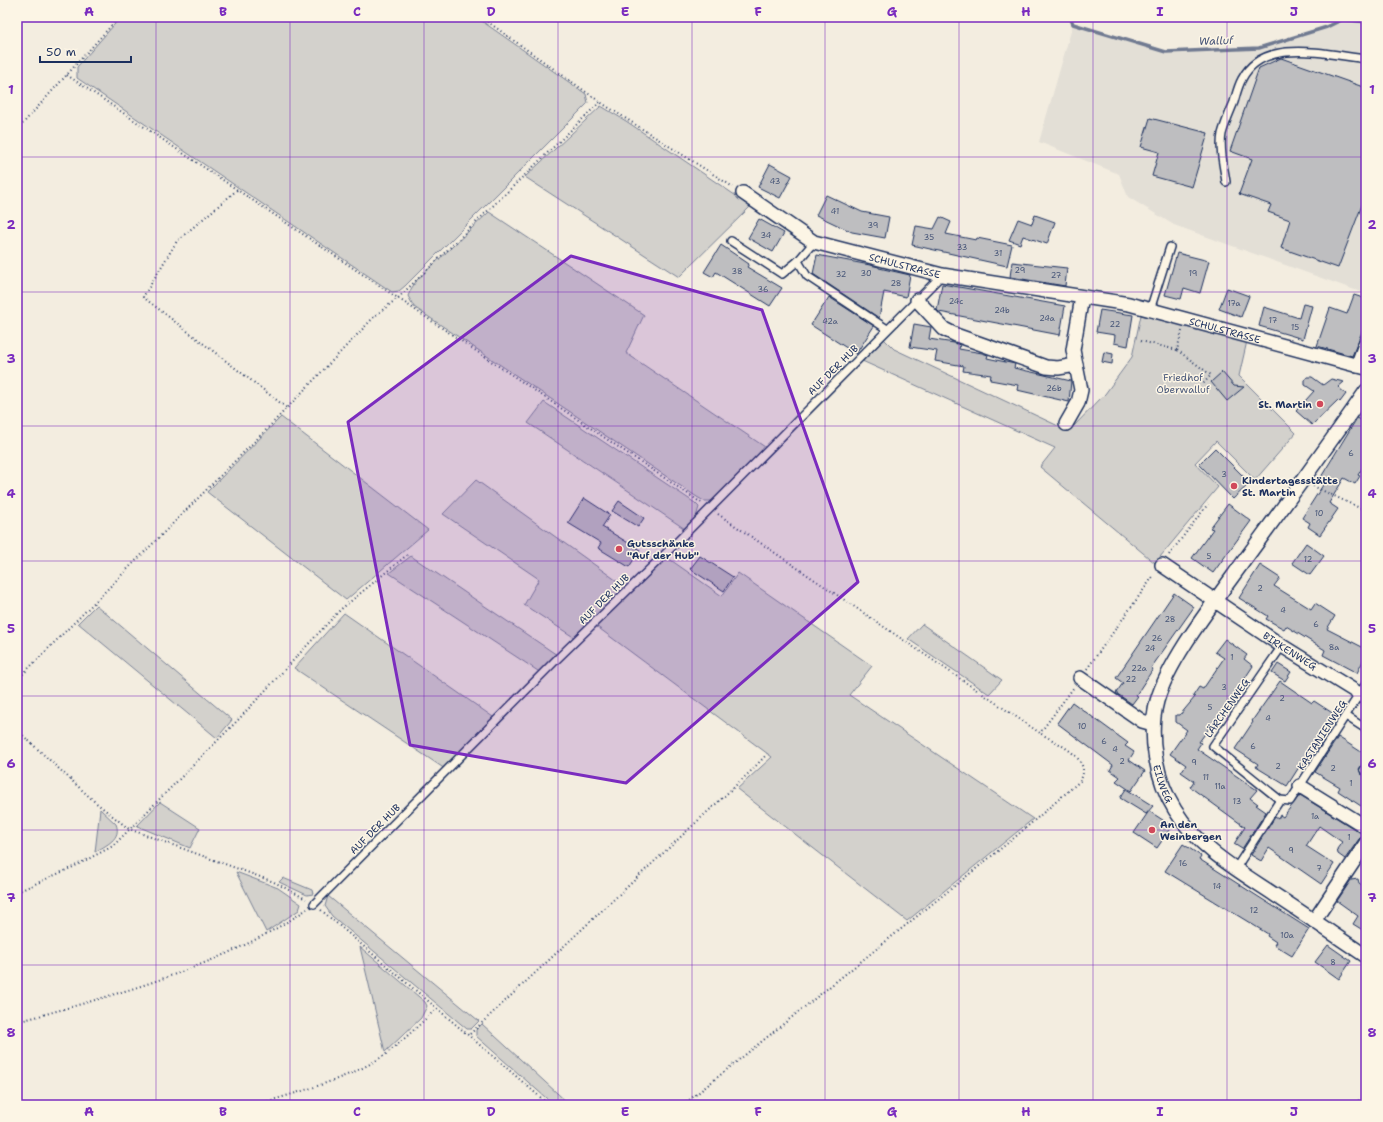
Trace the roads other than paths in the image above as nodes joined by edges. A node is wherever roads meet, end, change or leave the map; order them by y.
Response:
1 (1366, 59) edge
2 (1226, 182) dead end
3 (743, 193) road end
4 (731, 241) dead end
5 (814, 242) junction
6 (1170, 247) dead end
7 (798, 261) junction
8 (942, 275) junction
9 (1082, 297) junction
10 (917, 300) junction
11 (1150, 310) junction
12 (887, 329) junction
13 (1366, 342) edge
14 (1076, 365) junction
15 (1362, 367) edge
16 (1366, 391) edge
17 (1066, 424) dead end
18 (1162, 565) road end
19 (1214, 602) junction
20 (1282, 646) junction
21 (1080, 678) road end
22 (1364, 692) edge
23 (1346, 716) junction
24 (1153, 724) junction
25 (1366, 729) edge
26 (1300, 786) junction
27 (1280, 800) junction
28 (1366, 827) edge
29 (1366, 843) edge
30 (1236, 868) junction
31 (314, 904) road end
32 (1314, 921) junction
33 (1366, 956) edge

1 - 2 lane
3 - 5 street, SCHULSTRASSE
4 - 7 lane
5 - 7 lane
5 - 8 street, SCHULSTRASSE
6 - 11 lane
7 - 12 lane
8 - 9 street, SCHULSTRASSE
8 - 10 lane, AUF DER HUB
9 - 11 street, SCHULSTRASSE
9 - 14 street
10 - 12 lane, AUF DER HUB
10 - 14 street
11 - 15 street, SCHULSTRASSE
12 - 31 lane, AUF DER HUB
13 - 15 street
14 - 17 street
16 - 19 street, EILWEG
18 - 19 street, BIRKENWEG
19 - 20 street, BIRKENWEG
19 - 24 street, EILWEG
20 - 22 street, BIRKENWEG
20 - 27 lane, LÄRCHENWEG
21 - 24 street
22 - 23 lane, KASTANIENWEG
23 - 25 lane
23 - 26 lane, KASTANIENWEG
24 - 30 street, EILWEG
26 - 27 lane
26 - 28 street
27 - 30 lane
29 - 32 street
30 - 32 street, EILWEG
32 - 33 street, EILWEG

